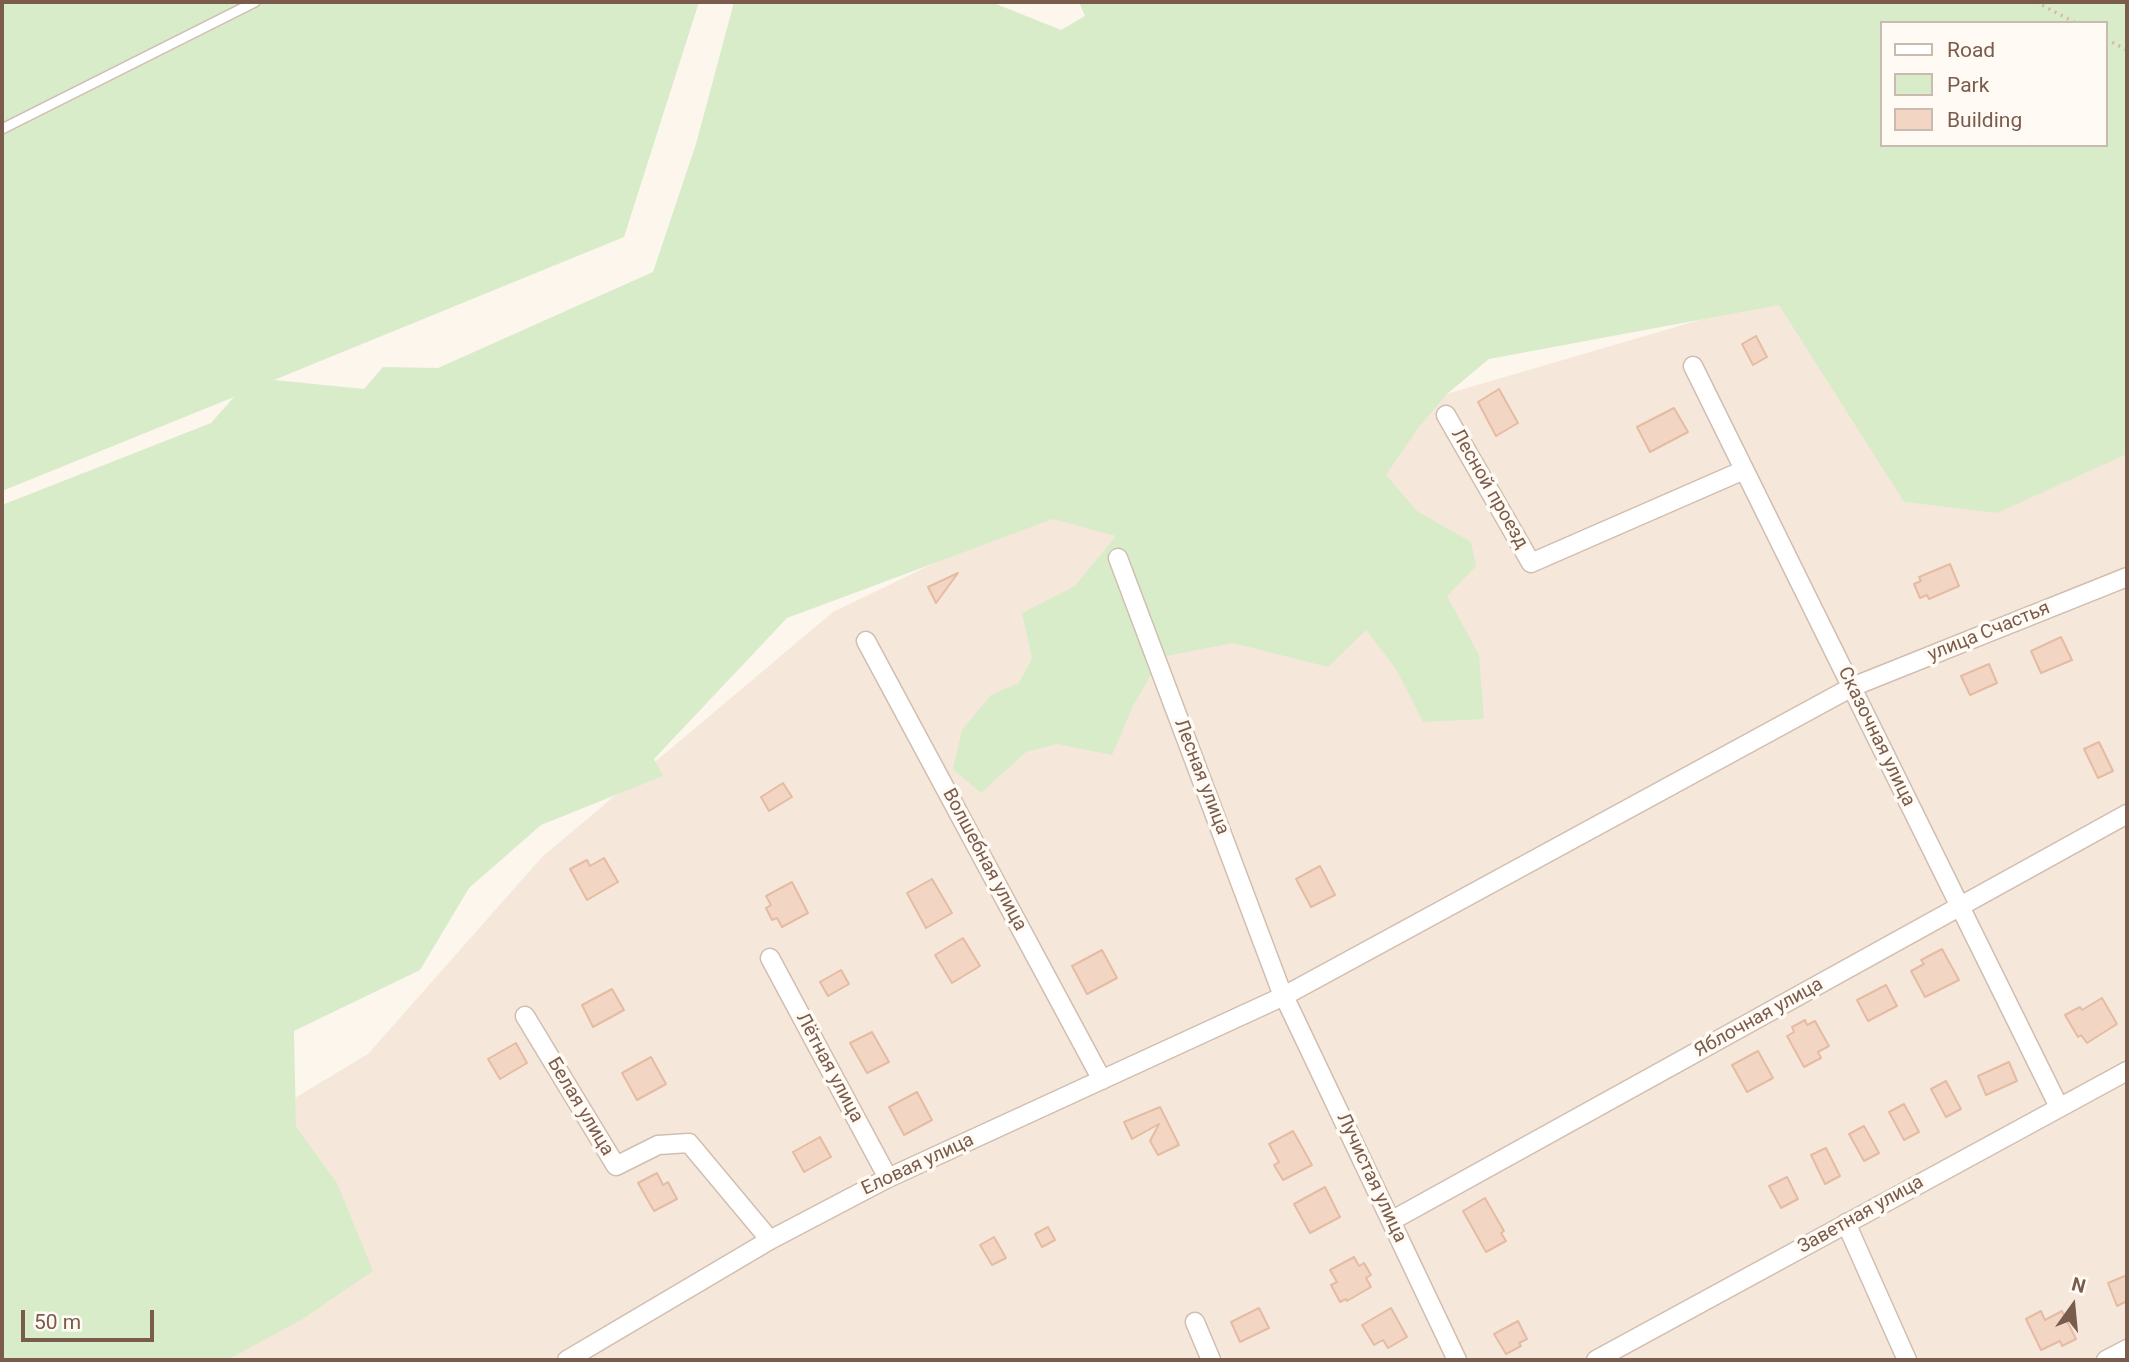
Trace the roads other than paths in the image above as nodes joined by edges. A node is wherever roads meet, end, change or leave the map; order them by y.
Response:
1 (255, 2) edge
2 (2, 130) edge
3 (1693, 366) dead end
4 (1446, 415) dead end
5 (1744, 470) junction
6 (1118, 558) dead end
7 (2127, 577) edge
8 (866, 641) dead end
9 (1852, 687) junction
10 (2127, 814) edge
11 (1960, 907) junction
12 (770, 958) dead end
13 (1283, 996) junction
14 (525, 1016) dead end
15 (2127, 1071) edge
16 (1102, 1080) junction
17 (2059, 1107) junction
18 (888, 1178) junction
19 (1391, 1221) junction
20 (1846, 1223) junction
21 (770, 1240) junction
22 (1195, 1322) dead end
23 (2127, 1349) edge
24 (567, 1360) edge
25 (1210, 1360) edge
26 (1457, 1360) edge
27 (1596, 1360) edge
28 (1907, 1360) edge
29 (2106, 1360) edge

1 - 2 lane
3 - 5 street, Сказочная улица
4 - 5 street, Лесной проезд
5 - 9 street, Сказочная улица
6 - 13 street, Лесная улица
7 - 9 street, улица Счастья
8 - 16 street, Волшебная улица
9 - 11 street, Сказочная улица
9 - 13 street, улица Счастья
10 - 11 street, Яблочная улица
11 - 17 street, Сказочная улица
11 - 19 street, Яблочная улица
12 - 18 street, Лётная улица
13 - 16 street, Еловая улица
13 - 19 street, Лучистая улица
14 - 21 street, Белая улица
15 - 17 street, Заветная улица
16 - 18 street, Еловая улица
17 - 20 street, Заветная улица
18 - 21 street, Еловая улица
19 - 26 street, Лучистая улица
20 - 27 street, Заветная улица
20 - 28 street
21 - 24 street, Еловая улица
22 - 25 street
23 - 29 street

